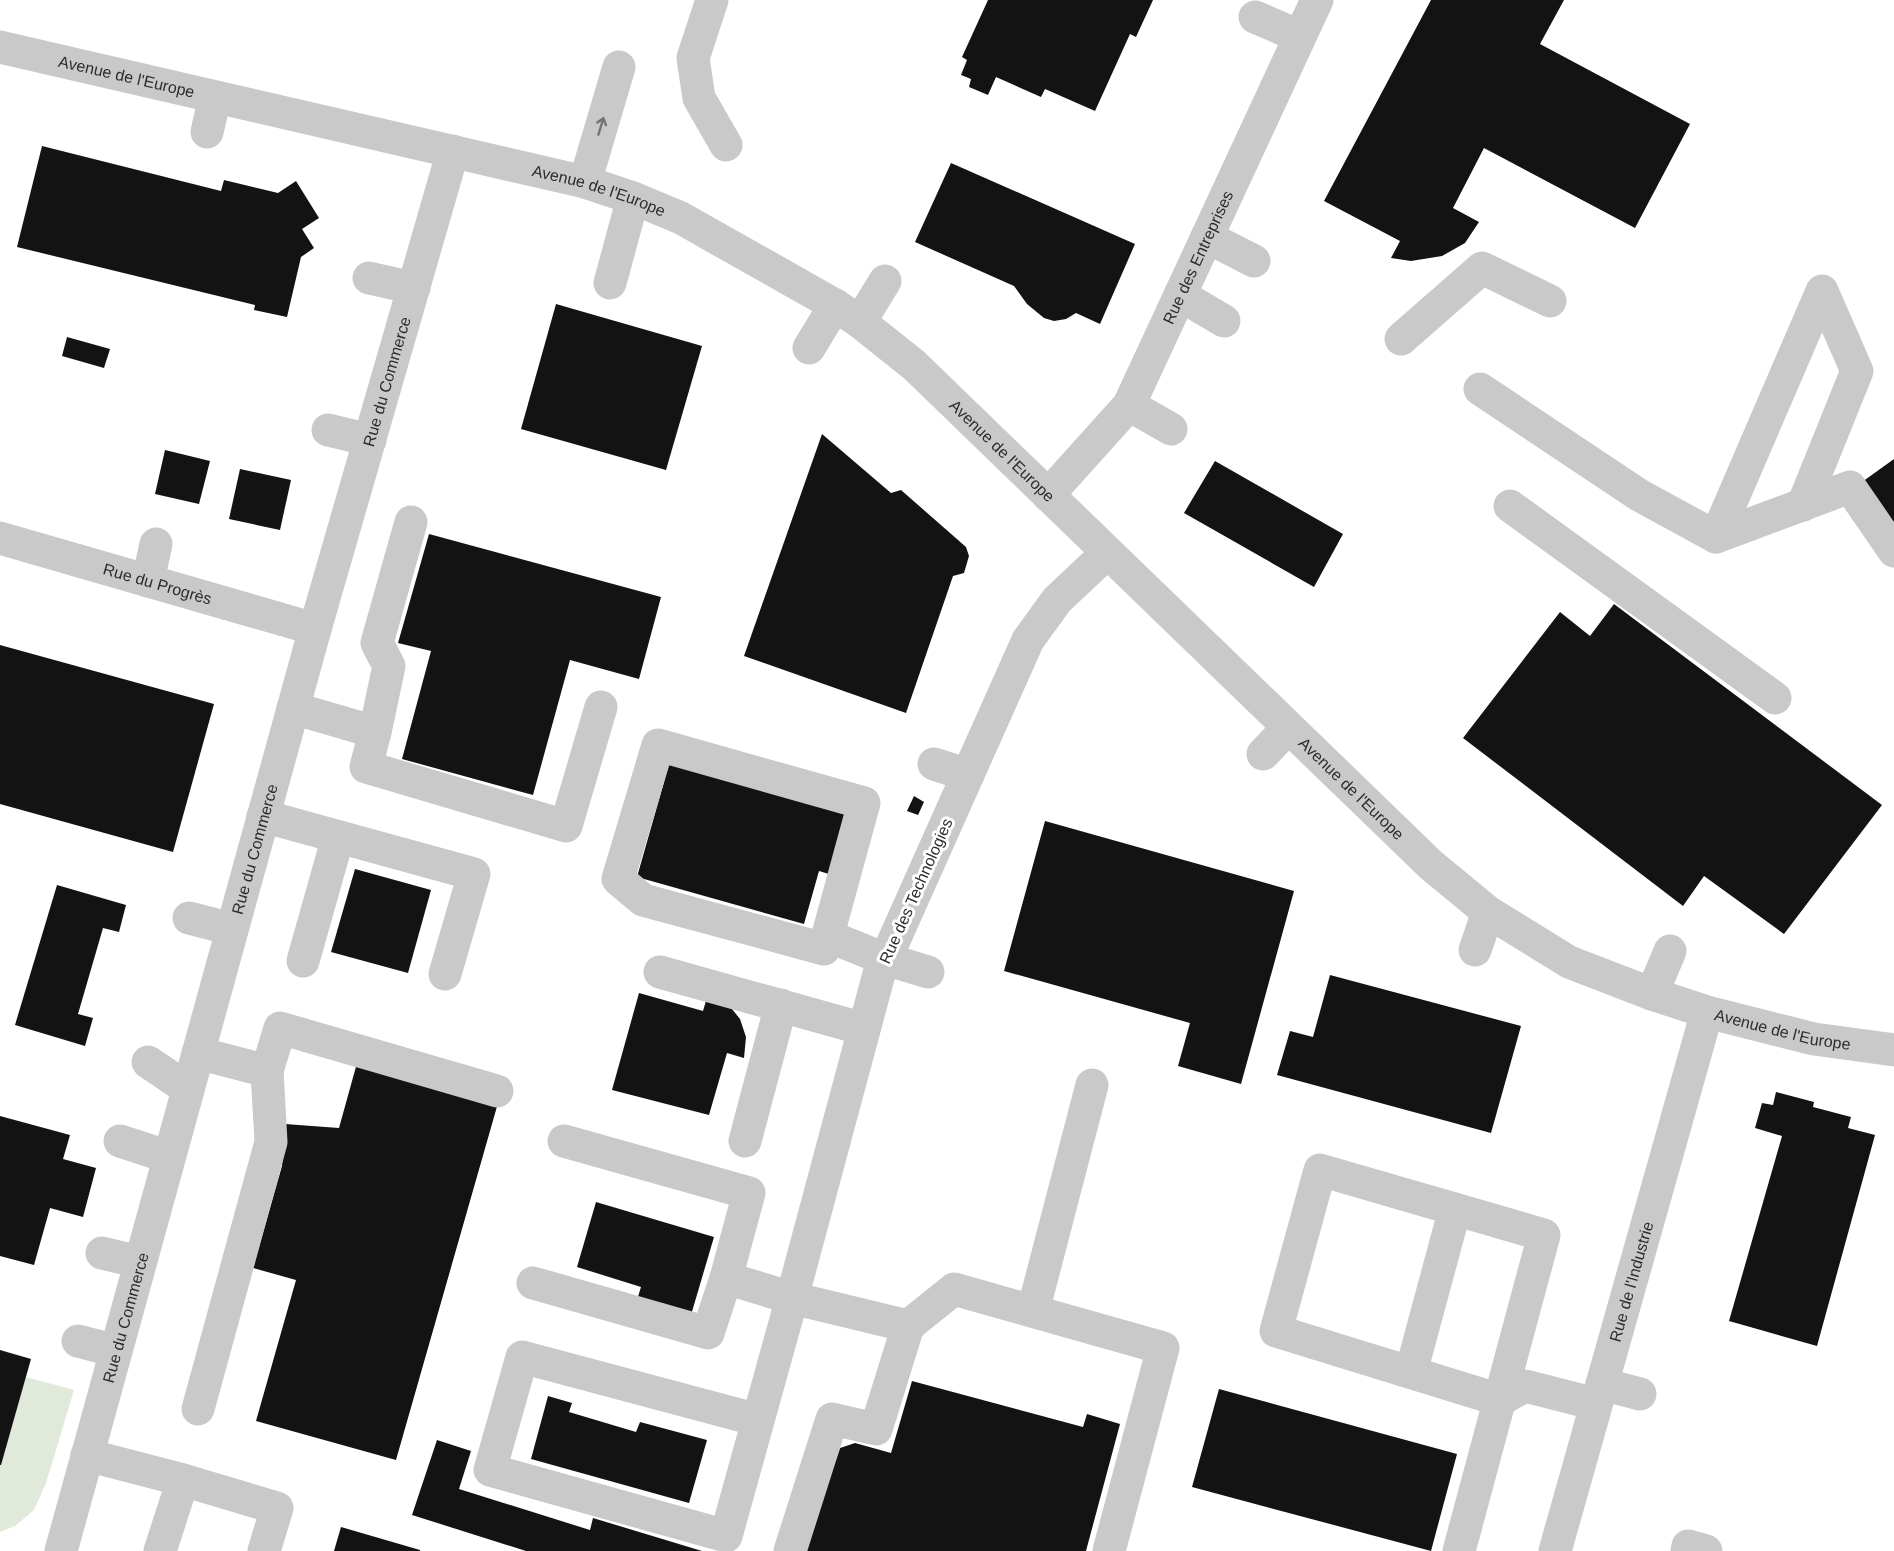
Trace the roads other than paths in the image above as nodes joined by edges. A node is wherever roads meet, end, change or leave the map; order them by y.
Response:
1 (712, 0) edge
2 (1317, 0) edge
3 (1255, 17) dead end
4 (1299, 36) junction
5 (0, 46) edge
6 (619, 67) dead end
7 (215, 97) junction
8 (207, 132) dead end
9 (726, 145) dead end
10 (453, 150) junction
11 (585, 182) junction
12 (633, 198) junction
13 (1207, 237) junction
14 (1254, 261) dead end
15 (369, 278) dead end
16 (885, 280) dead end
17 (610, 283) dead end
18 (414, 288) junction
19 (1180, 295) junction
20 (1550, 301) dead end
21 (847, 313) junction
22 (1224, 321) dead end
23 (1401, 339) dead end
24 (809, 348) dead end
25 (1480, 389) dead end
26 (1128, 405) junction
27 (1171, 429) dead end
28 (328, 430) dead end
29 (370, 440) junction
30 (1048, 495) junction
31 (1803, 505) junction
32 (1510, 506) dead end
33 (411, 522) dead end
34 (1716, 537) junction
35 (0, 538) edge
36 (156, 544) dead end
37 (1894, 551) edge
38 (1107, 553) junction
39 (148, 581) junction
40 (315, 629) junction
41 (1775, 698) dead end
42 (601, 707) dead end
43 (293, 708) junction
44 (1288, 728) junction
45 (375, 732) junction
46 (1263, 754) dead end
47 (934, 764) dead end
48 (968, 775) junction
49 (263, 816) junction
50 (339, 837) junction
51 (1488, 912) junction
52 (189, 918) dead end
53 (232, 929) junction
54 (828, 936) junction
55 (1475, 951) dead end
56 (1670, 951) dead end
57 (885, 959) junction
58 (303, 961) dead end
59 (660, 972) dead end
60 (928, 972) dead end
61 (445, 975) dead end
62 (1652, 994) junction
63 (781, 1005) junction
64 (1707, 1012) junction
65 (864, 1029) junction
66 (1894, 1050) edge
67 (198, 1053) junction
68 (148, 1062) dead end
69 (267, 1071) junction
70 (1092, 1085) dead end
71 (188, 1089) junction
72 (497, 1091) dead end
73 (120, 1141) dead end
74 (564, 1141) dead end
75 (744, 1141) dead end
76 (169, 1157) junction
77 (1455, 1209) junction
78 (102, 1252) dead end
79 (140, 1262) junction
80 (726, 1278) junction
81 (533, 1283) dead end
82 (792, 1298) junction
83 (1033, 1311) junction
84 (908, 1326) junction
85 (78, 1341) dead end
86 (116, 1351) junction
87 (1411, 1372) junction
88 (1599, 1394) junction
89 (1640, 1394) dead end
90 (1500, 1400) junction
91 (198, 1409) dead end
92 (758, 1420) junction
93 (87, 1455) junction
94 (183, 1480) junction
95 (61, 1551) edge
96 (160, 1551) edge
97 (264, 1551) edge
98 (790, 1551) edge
99 (1109, 1551) edge
100 (1459, 1551) edge
101 (1555, 1551) edge
102 (1687, 1551) edge
103 (1706, 1551) edge

1 - 9 street
2 - 4 street, Rue des Entreprises
3 - 4 street
4 - 13 street, Rue des Entreprises
5 - 7 street, Avenue de l'Europe
11 -> 6 street
7 - 8 street
7 - 10 street, Avenue de l'Europe
10 - 11 street, Avenue de l'Europe
10 - 18 street, Rue du Commerce
11 - 12 street, Avenue de l'Europe
12 - 17 street
12 - 21 street, Avenue de l'Europe
13 - 14 street
13 - 19 street, Rue des Entreprises
15 - 18 street
16 - 21 street
18 - 29 street, Rue du Commerce
19 - 22 street
19 - 26 street, Rue des Entreprises
20 - 23 street
21 - 24 street
21 - 30 street, Avenue de l'Europe
25 - 34 street
26 - 27 street
26 - 30 street, Rue des Entreprises
28 - 29 street
29 - 40 street, Rue du Commerce
30 - 38 street, Avenue de l'Europe
31 - 34 street
31 - 34 street
31 - 37 street
32 - 41 street
33 - 45 street
35 - 39 street, Rue du Progrès
36 - 39 street
38 - 44 street, Avenue de l'Europe
38 - 48 street, Rue des Technologies
39 - 40 street, Rue du Progrès
40 - 43 street, Rue du Commerce
42 - 45 street
43 - 45 street
43 - 49 street, Rue du Commerce
44 - 46 street
44 - 51 street, Avenue de l'Europe
47 - 48 street
48 - 57 street, Rue des Technologies
49 - 50 street
49 - 53 street, Rue du Commerce
50 - 58 street
50 - 61 street
51 - 55 street
51 - 62 street, Avenue de l'Europe
52 - 53 street
53 - 67 street, Rue du Commerce
54 - 54 street
54 - 57 street
56 - 62 street
57 - 60 street
57 - 65 street, Rue des Technologies
59 - 63 street
62 - 64 street, Avenue de l'Europe
63 - 65 street
63 - 75 street
64 - 66 street, Avenue de l'Europe
64 - 88 street, Rue de l'Industrie
65 - 82 street, Rue des Technologies
67 - 69 street
67 - 71 street, Rue du Commerce
68 - 71 street
69 - 72 street
69 - 91 street
70 - 83 street
71 - 76 street, Rue du Commerce
73 - 76 street
74 - 80 street
76 - 79 street, Rue du Commerce
77 - 87 street
77 - 87 street
77 - 90 street
78 - 79 street
79 - 86 street, Rue du Commerce
80 - 81 street
80 - 82 street
82 - 84 street
82 - 92 street, Rue des Technologies
83 - 84 street
83 - 99 street
84 - 98 street
85 - 86 street
86 - 93 street, Rue du Commerce
87 - 90 street
88 - 89 street
88 - 90 street
88 - 101 street, Rue de l'Industrie
90 - 100 street
92 - 92 street, Rue des Technologies
93 - 94 street
93 - 95 street, Rue du Commerce
94 - 96 street
94 - 97 street
102 - 103 street

